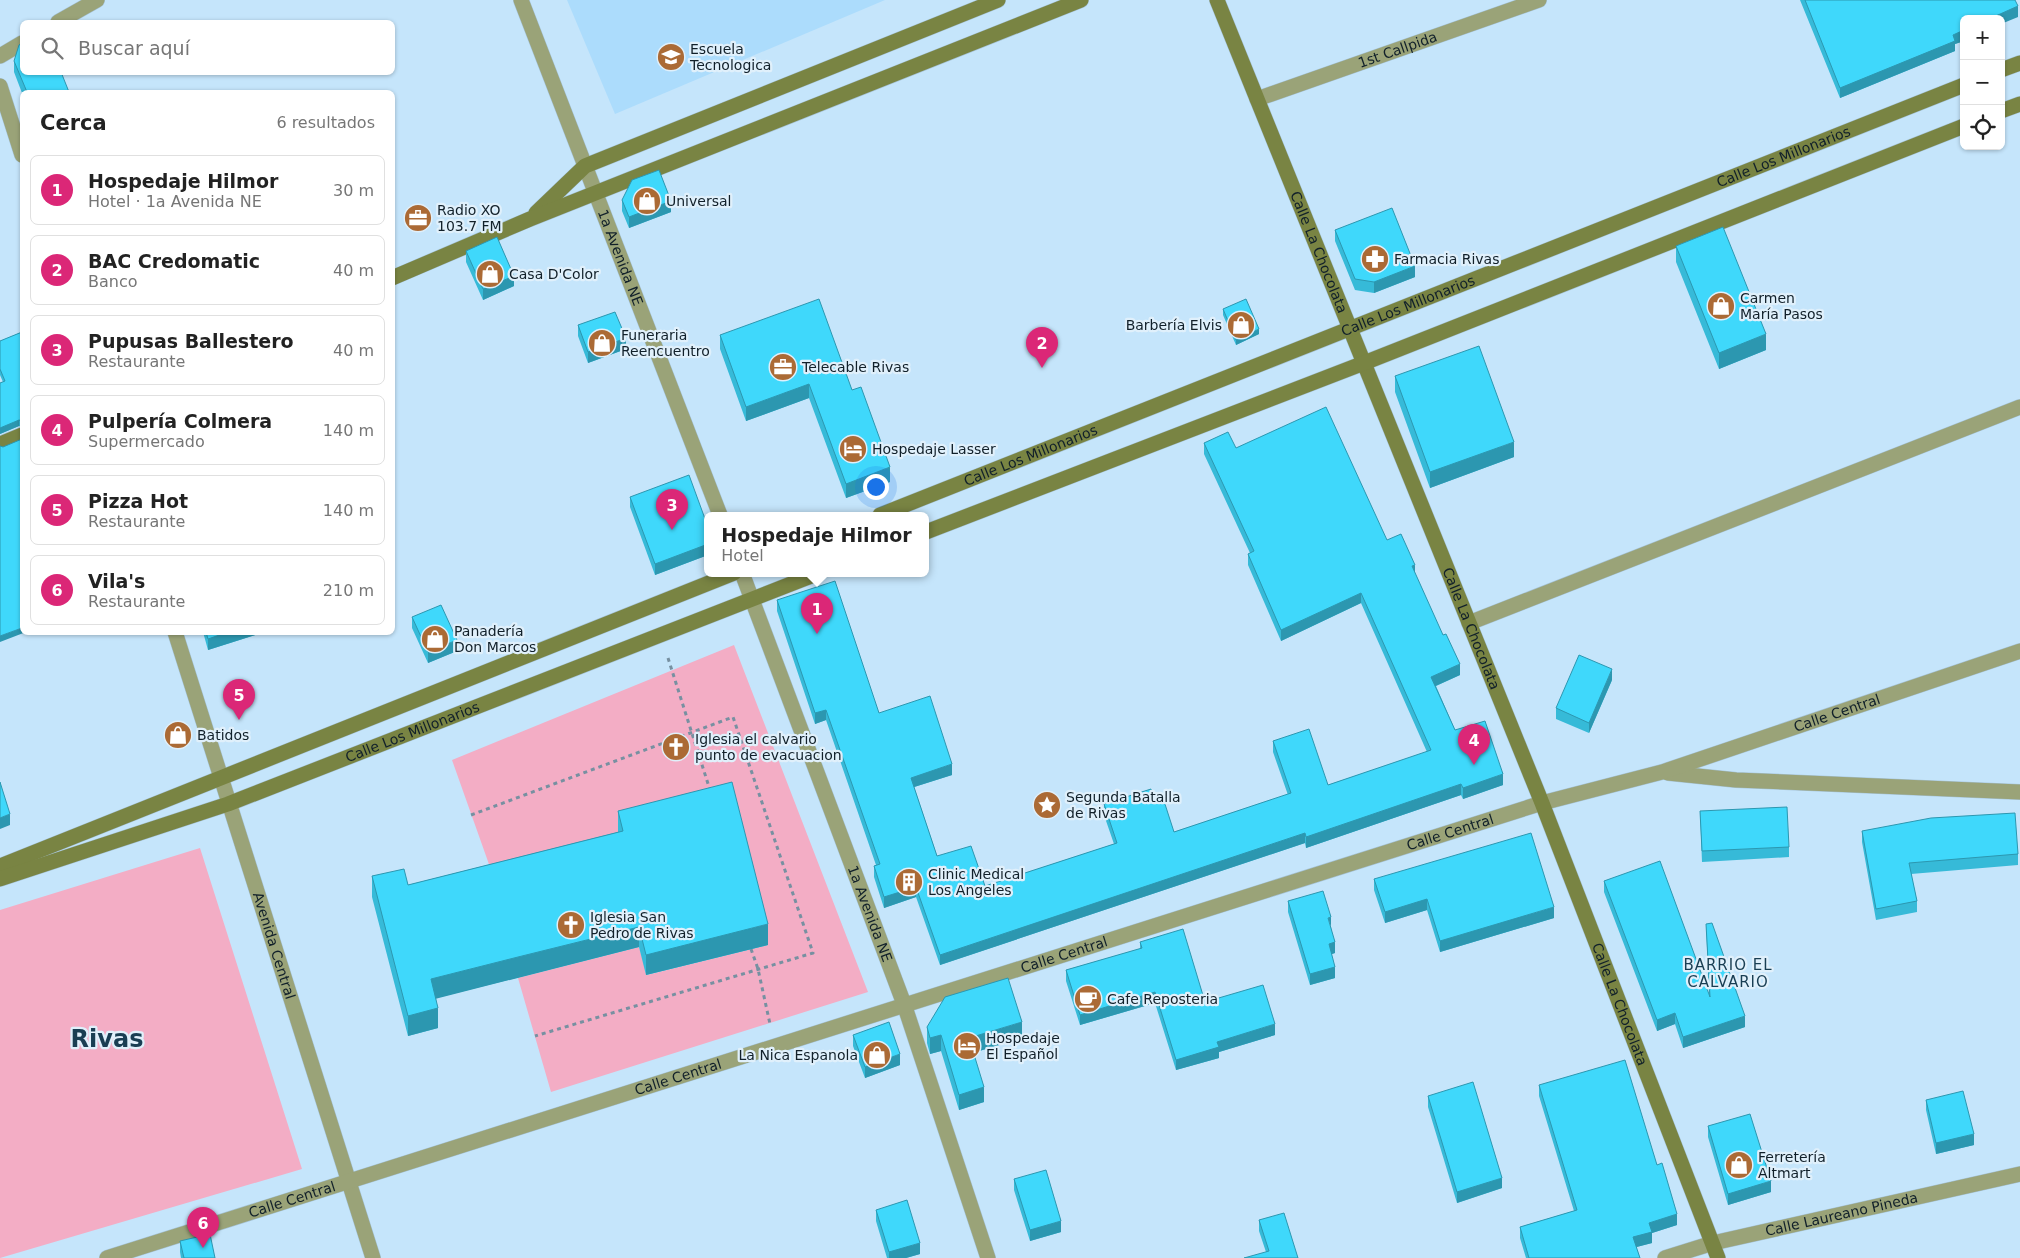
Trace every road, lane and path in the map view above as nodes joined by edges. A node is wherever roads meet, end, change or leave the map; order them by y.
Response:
1 (97, 0) edge
2 (521, 0) edge
3 (998, 0) edge
4 (1081, 0) edge
5 (1218, 0) edge
6 (1539, 0) edge
7 (62, 20) edge
8 (20, 44) edge
9 (0, 56) edge
10 (2020, 63) edge
11 (2005, 69) edge
12 (0, 86) edge
13 (1960, 87) edge
14 (1257, 99) junction
15 (2020, 104) edge
16 (2005, 110) edge
17 (1960, 128) edge
18 (20, 149) edge
19 (585, 166) junction
20 (595, 193) junction
21 (530, 219) junction
22 (395, 277) edge
23 (1350, 330) junction
24 (1364, 364) junction
25 (2020, 407) edge
26 (20, 435) edge
27 (0, 444) edge
28 (719, 512) edge
29 (888, 512) edge
30 (929, 531) edge
31 (724, 577) edge
32 (744, 577) edge
33 (808, 577) edge
34 (752, 598) junction
35 (1469, 623) junction
36 (176, 635) edge
37 (661, 635) junction
38 (2020, 651) edge
39 (692, 732) junction
40 (1662, 772) junction
41 (220, 778) junction
42 (2020, 792) edge
43 (712, 798) edge
44 (1542, 803) junction
45 (228, 804) junction
46 (470, 815) dead end
47 (0, 866) edge
48 (0, 879) edge
49 (751, 949) edge
50 (758, 969) junction
51 (904, 1004) junction
52 (534, 1036) dead end
53 (775, 1047) junction
54 (2020, 1174) edge
55 (350, 1182) junction
56 (1713, 1243) junction
57 (107, 1258) edge
58 (373, 1258) edge
59 (988, 1258) edge
60 (1665, 1258) edge
61 (1718, 1258) edge

1 - 7 street
2 - 19 street, 1a Avenida NE
3 - 19 street
4 - 20 street
5 - 14 street, Calle La Chocolata
6 - 14 street, 1st Callpida
8 - 9 street
10 - 11 street
12 - 18 street
13 - 23 street, Calle Los Millonarios
14 - 23 street, Calle La Chocolata
15 - 16 street
17 - 24 street
19 - 20 street, 1a Avenida NE
19 - 21 street
20 - 21 street
20 - 28 street, 1a Avenida NE
21 - 22 street
23 - 24 street, Calle La Chocolata
23 - 29 street, Calle Los Millonarios
24 - 30 street
24 - 35 street, Calle La Chocolata
25 - 35 street
26 - 27 street
31 - 41 street
32 - 34 street, 1a Avenida NE
33 - 34 street, Calle Los Millonarios
34 - 37 street, Calle Los Millonarios
34 - 51 street, 1a Avenida NE
35 - 44 street, Calle La Chocolata
36 - 41 street, Avenida Central
37 - 39 path
37 - 45 street, Calle Los Millonarios
38 - 40 street, Calle Central
39 - 43 path
39 - 46 path
39 - 50 path
40 - 42 street
40 - 44 street, Calle Central
41 - 45 street, Avenida Central
41 - 47 street
44 - 51 street, Calle Central
44 - 56 street, Calle La Chocolata
45 - 48 street, Calle Los Millonarios
45 - 55 street, Avenida Central
49 - 50 path
50 - 52 path
50 - 53 path
51 - 53 street, Calle Central
51 - 59 street, 1a Avenida NE
53 - 55 street, Calle Central
54 - 56 street, Calle Laureano Pineda
55 - 57 street, Calle Central
55 - 58 street, Avenida Central
56 - 60 street, Calle Laureano Pineda
56 - 61 street, Calle La Chocolata

